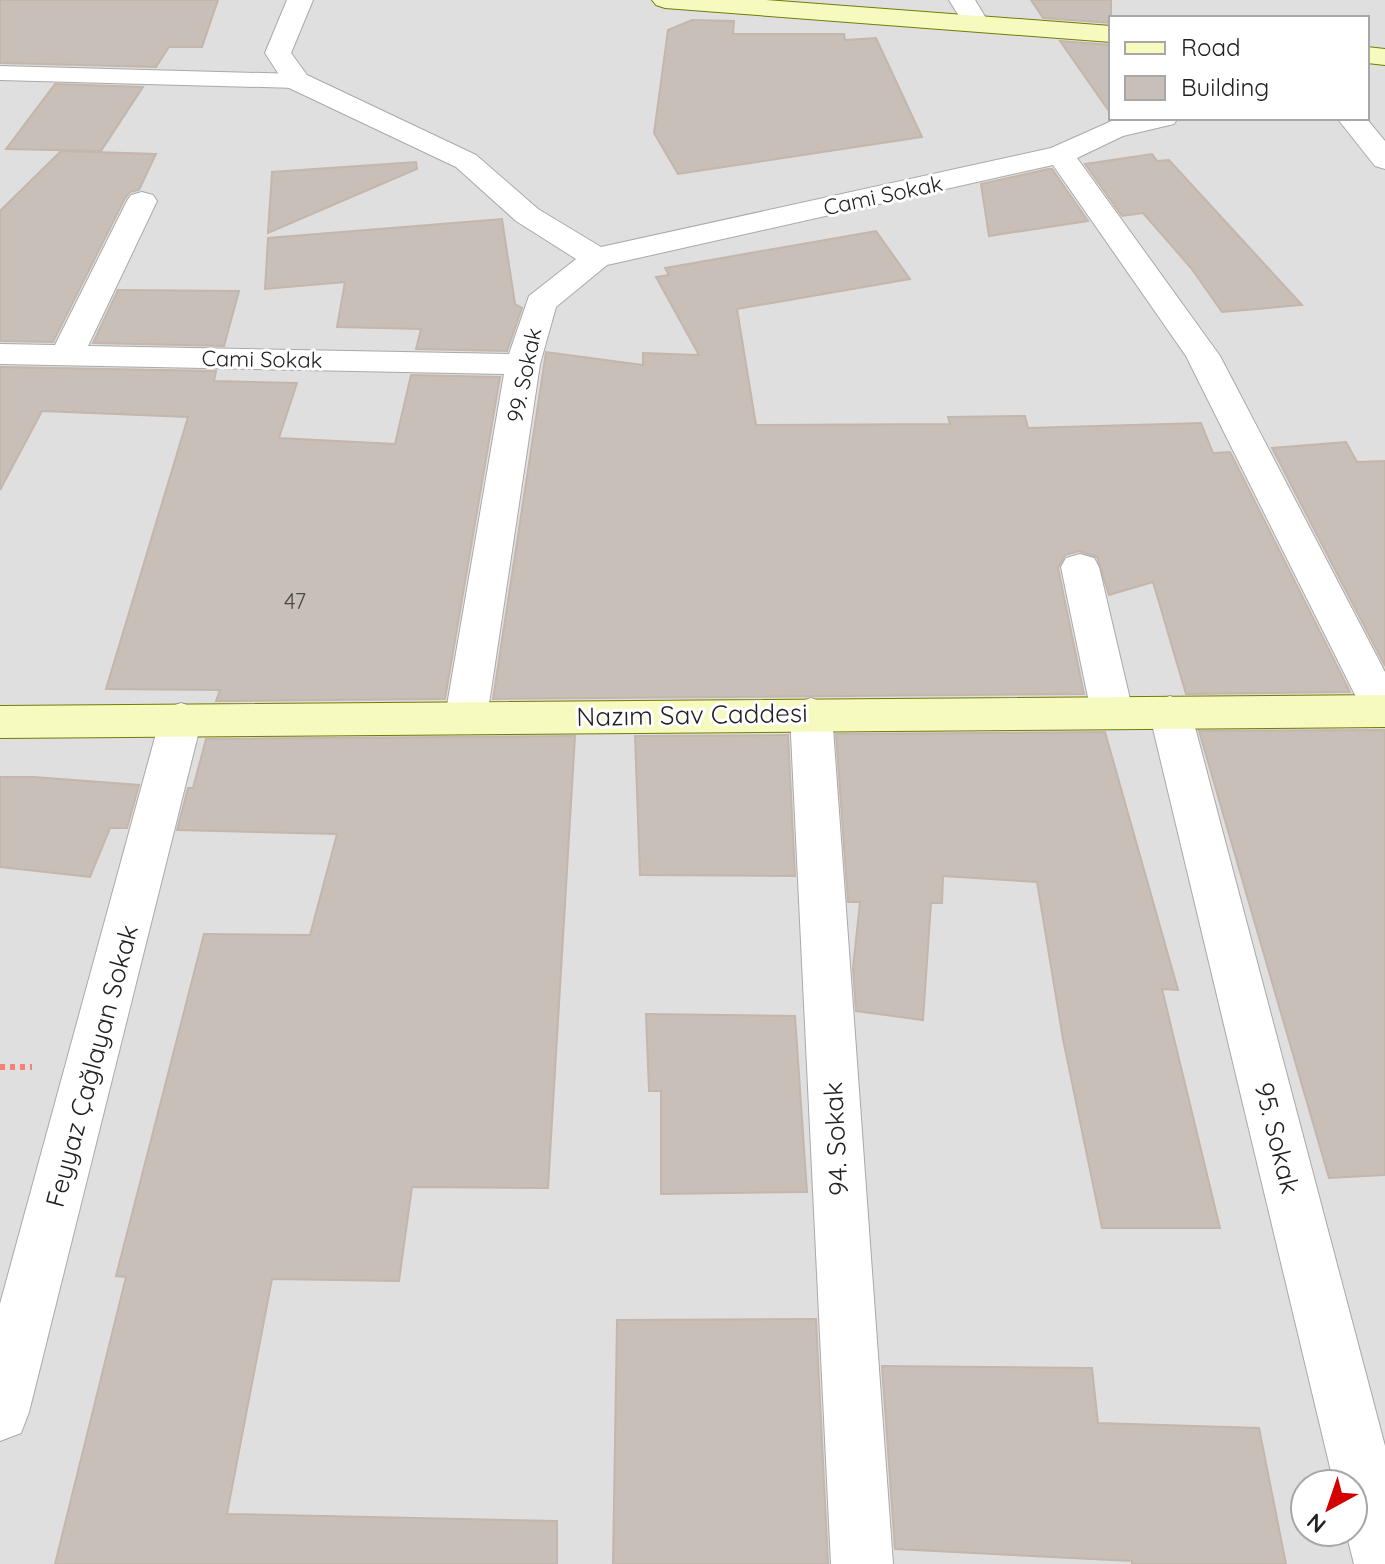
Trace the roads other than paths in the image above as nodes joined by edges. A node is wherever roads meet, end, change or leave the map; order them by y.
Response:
1 (300, 0) edge
2 (665, 0) edge
3 (962, 0) edge
4 (976, 23) junction
5 (1109, 34) edge
6 (0, 73) edge
7 (297, 81) junction
8 (1155, 120) edge
9 (1353, 120) edge
10 (1060, 155) junction
11 (1385, 160) edge
12 (142, 201) dead end
13 (596, 258) junction
14 (0, 354) edge
15 (67, 355) junction
16 (523, 364) junction
17 (1080, 567) dead end
18 (1384, 711) edge
19 (1112, 712) junction
20 (1170, 712) junction
21 (811, 714) junction
22 (466, 717) junction
23 (181, 719) junction
24 (0, 722) edge
25 (0, 1412) edge
26 (862, 1564) edge
27 (1385, 1564) edge

1 - 7 street
2 - 4 street
3 - 4 street
4 - 5 street
6 - 7 lane
7 - 13 street
8 - 10 street, Cami Sokak
9 - 11 street
10 - 13 street, Cami Sokak
10 - 18 street
12 - 15 street
13 - 16 street, 99. Sokak
14 - 15 street, Cami Sokak
15 - 16 street, Cami Sokak
16 - 22 street, 99. Sokak
17 - 19 street
18 - 20 street, Nazım Sav Caddesi
19 - 20 street, Nazım Sav Caddesi
19 - 21 street, Nazım Sav Caddesi
20 - 27 street, 95. Sokak
21 - 22 street, Nazım Sav Caddesi
21 - 26 street, 94. Sokak
22 - 23 street, Nazım Sav Caddesi
23 - 24 street, Nazım Sav Caddesi
23 - 25 street, Feyyaz Çağlayan Sokak

